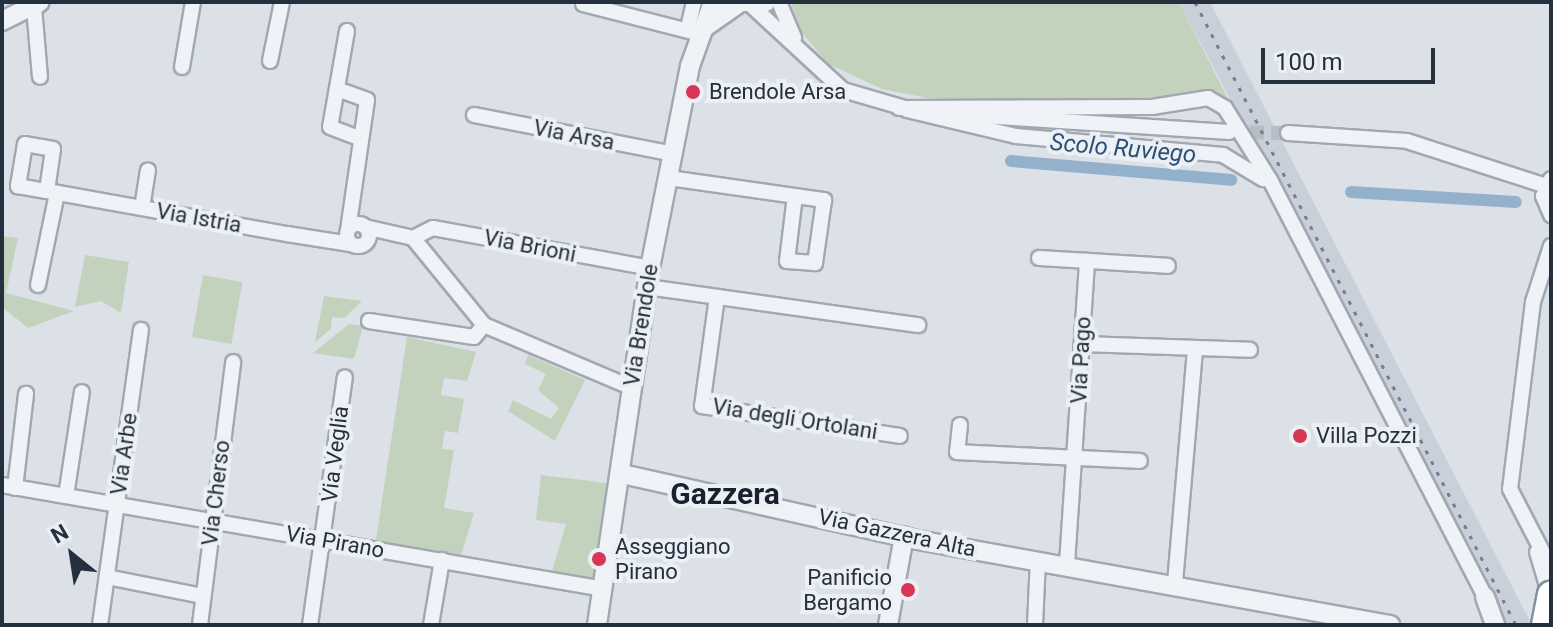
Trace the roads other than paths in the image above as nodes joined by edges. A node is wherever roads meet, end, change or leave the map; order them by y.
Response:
1 (193, 2) edge
2 (282, 2) edge
3 (694, 2) edge
4 (713, 2) edge
5 (779, 2) edge
6 (37, 4) edge
7 (583, 4) edge
8 (748, 4) edge
9 (2, 21) edge
10 (697, 30) junction
11 (347, 31) dead end
12 (795, 42) junction
13 (270, 61) dead end
14 (182, 67) dead end
15 (40, 77) dead end
16 (337, 89) junction
17 (899, 108) junction
18 (474, 115) dead end
19 (1229, 132) tunnel mouth
20 (1288, 133) tunnel mouth
21 (361, 139) junction
22 (674, 154) junction
23 (148, 170) dead end
24 (669, 178) junction
25 (1548, 182) edge
26 (1275, 190) junction
27 (795, 196) junction
28 (142, 208) junction
29 (1551, 215) edge
30 (349, 237) junction
31 (413, 238) junction
32 (1551, 246) edge
33 (1039, 258) dead end
34 (1087, 261) junction
35 (1168, 266) dead end
36 (650, 268) junction
37 (38, 285) dead end
38 (647, 287) junction
39 (717, 297) junction
40 (369, 321) dead end
41 (484, 325) junction
42 (918, 325) dead end
43 (141, 330) dead end
44 (1082, 344) junction
45 (1195, 349) junction
46 (1250, 350) dead end
47 (233, 362) dead end
48 (345, 377) dead end
49 (630, 387) junction
50 (82, 392) dead end
51 (26, 394) dead end
52 (960, 425) dead end
53 (900, 436) dead end
54 (1076, 458) junction
55 (1140, 461) dead end
56 (622, 474) junction
57 (8, 487) edge
58 (66, 496) junction
59 (118, 505) junction
60 (212, 521) junction
61 (904, 536) junction
62 (323, 540) junction
63 (1537, 552) junction
64 (442, 560) junction
65 (1038, 560) junction
66 (1067, 564) junction
67 (1551, 568) edge
68 (107, 577) junction
69 (1175, 583) junction
70 (604, 589) junction
71 (203, 596) junction
72 (1485, 597) junction
73 (1551, 597) edge
74 (1357, 621) edge
75 (100, 625) edge
76 (200, 625) edge
77 (310, 625) edge
78 (431, 625) edge
79 (597, 625) edge
80 (888, 625) edge
81 (1035, 625) edge
82 (1390, 625) edge
83 (1478, 625) edge
84 (1493, 625) edge
85 (1545, 625) edge

1 - 14 street
2 - 13 street
3 - 10 street
4 - 10 street, Via Brendole
5 - 12 street
6 - 9 street
6 - 15 street
7 - 10 street
8 - 10 street
8 - 12 street
10 - 22 street, Via Brendole
11 - 16 street
12 - 17 street
16 - 21 street
16 - 21 street
17 - 19 street
17 - 26 street
17 - 26 street
18 - 22 street, Via Arsa
20 - 25 street
21 - 30 street
22 - 24 street, Via Brendole
23 - 28 street
24 - 27 street
24 - 36 street, Via Brendole
25 - 29 street
26 - 72 street
27 - 27 street
28 - 30 street, Via Istria
28 - 37 street, Via Istria
30 - 31 street
31 - 36 street, Via Brioni
31 - 41 street
32 - 63 street
33 - 34 street
34 - 35 street
34 - 44 street, Via Pago
36 - 38 street, Via Brendole
38 - 39 street
38 - 49 street, Via Brendole
39 - 42 street
39 - 53 street, Via degli Ortolani
40 - 41 street
41 - 49 street
43 - 59 street, Via Arbe
44 - 45 street
44 - 54 street, Via Pago
45 - 46 street
45 - 69 street
47 - 60 street, Via Cherso
48 - 62 street, Via Veglia
49 - 56 street, Via Brendole
50 - 58 street
51 - 57 street, Via Pirano
52 - 54 street
54 - 55 street
54 - 66 street, Via Pago
56 - 61 street, Via Gazzera Alta
56 - 70 street, Via Brendole
57 - 58 street, Via Pirano
58 - 59 street, Via Pirano
59 - 60 street, Via Pirano
59 - 68 street, Via Arbe
60 - 62 street, Via Pirano
60 - 71 street, Via Cherso
61 - 65 street, Via Gazzera Alta
61 - 80 street
62 - 64 street, Via Pirano
62 - 77 street, Via Veglia
63 - 67 street
63 - 73 street
64 - 70 street, Via Pirano
64 - 78 street
65 - 66 street, Via Gazzera Alta
65 - 81 street
66 - 69 street, Via Gazzera Alta
68 - 71 street
68 - 75 street, Via Arbe
69 - 74 street, Via Gazzera Alta
70 - 79 street, Via Brendole
71 - 76 street, Via Cherso
72 - 83 street
72 - 84 street
73 - 85 highway, bridge
74 - 82 street, Via Gazzera Alta
83 - 84 street

